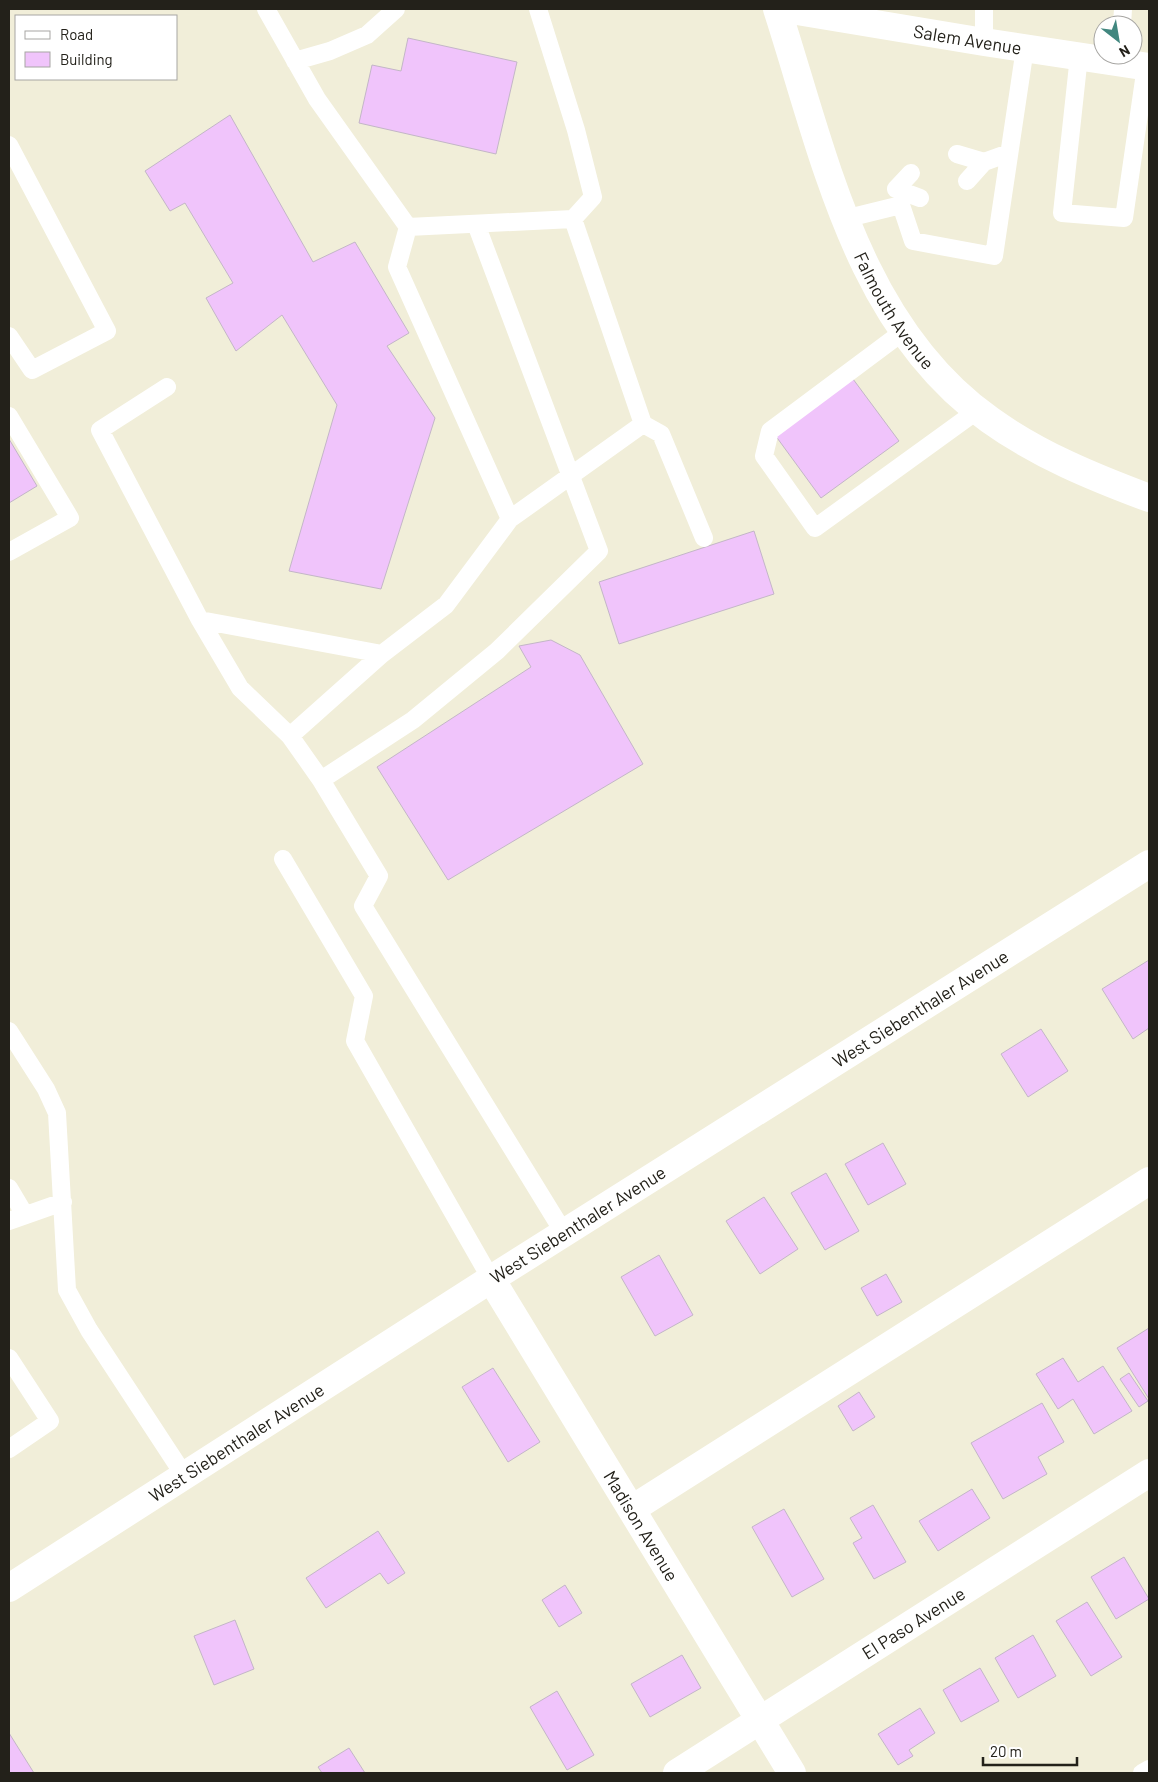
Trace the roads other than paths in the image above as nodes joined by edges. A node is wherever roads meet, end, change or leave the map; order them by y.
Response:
1 (266, 9) edge
2 (396, 9) edge
3 (538, 9) edge
4 (778, 9) edge
5 (786, 9) edge
6 (984, 9) edge
7 (837, 13) edge
8 (984, 42) junction
9 (1025, 48) junction
10 (1080, 56) junction
11 (1093, 57) edge
12 (295, 61) junction
13 (1148, 66) edge
14 (9, 145) edge
15 (1009, 153) junction
16 (957, 154) dead end
17 (984, 162) junction
18 (911, 173) dead end
19 (967, 181) dead end
20 (898, 197) junction
21 (920, 198) dead end
22 (574, 219) junction
23 (844, 219) junction
24 (476, 224) junction
25 (408, 227) junction
26 (904, 331) junction
27 (9, 336) edge
28 (167, 387) dead end
29 (978, 410) junction
30 (9, 416) edge
31 (643, 424) junction
32 (571, 476) junction
33 (1149, 498) edge
34 (510, 519) junction
35 (704, 538) dead end
36 (9, 552) edge
37 (200, 620) junction
38 (382, 654) junction
39 (290, 736) junction
40 (321, 780) junction
41 (283, 859) dead end
42 (1149, 864) edge
43 (9, 1031) edge
44 (1149, 1181) edge
45 (9, 1188) edge
46 (63, 1202) junction
47 (25, 1214) junction
48 (9, 1221) edge
49 (564, 1233) junction
50 (491, 1279) junction
51 (9, 1358) edge
52 (9, 1449) edge
53 (1149, 1473) edge
54 (184, 1475) junction
55 (632, 1509) junction
56 (9, 1588) edge
57 (761, 1719) junction
58 (1149, 1769) edge
59 (677, 1773) edge
60 (792, 1773) edge
61 (1142, 1773) edge

1 - 12 lane
2 - 12 lane
3 - 22 lane
4 - 23 street, Falmouth Avenue
5 - 7 street, Salem Avenue
6 - 8 lane
7 - 8 street, Salem Avenue
8 - 9 street, Salem Avenue
9 - 10 street, Salem Avenue
9 - 15 lane
10 - 11 street, Salem Avenue
10 - 13 lane
12 - 25 lane
14 - 27 lane
15 - 17 lane
15 - 20 lane
16 - 17 lane
17 - 19 lane
18 - 20 lane
20 - 21 lane
20 - 23 lane
22 - 24 lane
22 - 31 lane
23 - 26 street, Falmouth Avenue
24 - 25 lane
24 - 32 lane
25 - 34 lane
26 - 29 street, Falmouth Avenue
26 - 29 lane
28 - 37 lane
29 - 33 street, Falmouth Avenue
30 - 36 lane
31 - 32 lane
31 - 35 lane
32 - 34 lane
32 - 40 lane
34 - 38 lane
37 - 38 lane
37 - 39 lane
38 - 39 lane
39 - 40 lane
40 - 49 lane
41 - 50 lane
42 - 49 street, West Siebenthaler Avenue
43 - 46 lane
44 - 55 street
45 - 47 lane
46 - 47 lane
46 - 54 lane
47 - 48 lane
49 - 50 street, West Siebenthaler Avenue
50 - 54 street, West Siebenthaler Avenue
50 - 55 street, Madison Avenue
51 - 52 lane
53 - 57 street, El Paso Avenue
54 - 56 street, West Siebenthaler Avenue
55 - 57 street, Madison Avenue
57 - 59 street, El Paso Avenue
57 - 60 street, Madison Avenue
58 - 61 lane

